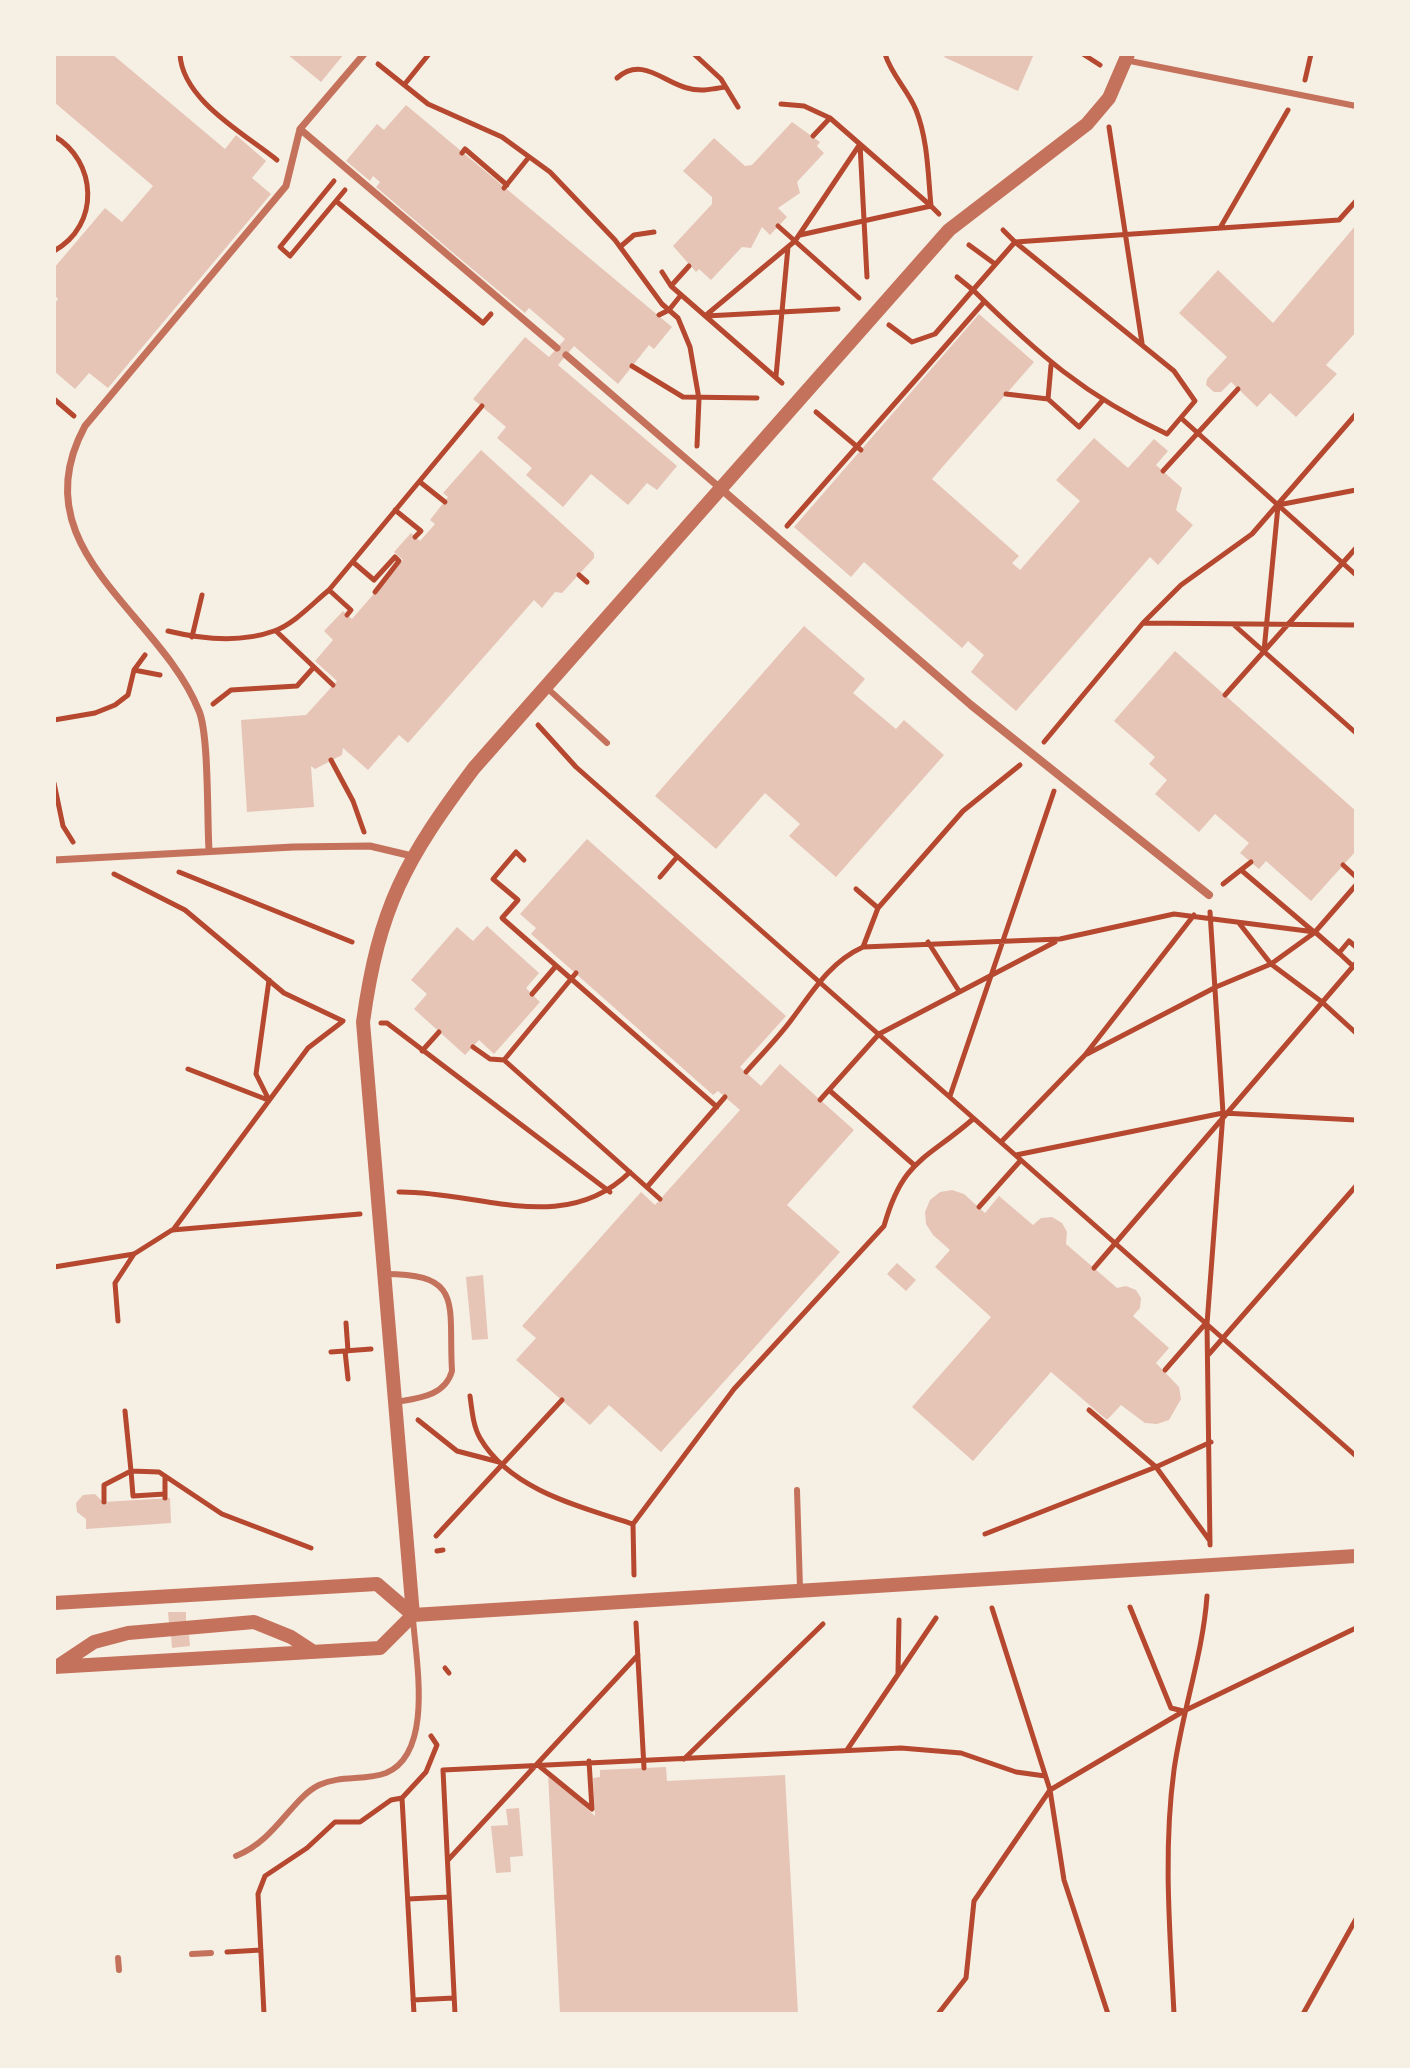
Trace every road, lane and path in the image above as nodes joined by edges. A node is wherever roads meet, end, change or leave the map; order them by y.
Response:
1 (180, 54) edge
2 (364, 54) edge
3 (429, 54) edge
4 (694, 54) edge
5 (885, 54) edge
6 (1083, 54) edge
7 (1311, 54) edge
8 (1126, 57) edge
9 (376, 62) dead end
10 (1101, 65) dead end
11 (617, 78) dead end
12 (404, 85) junction
13 (725, 87) junction
14 (1297, 94) junction
15 (1109, 98) junction
16 (781, 104) dead end
17 (1356, 106) edge
18 (738, 107) dead end
19 (830, 118) junction
20 (300, 129) junction
21 (54, 136) edge
22 (813, 136) dead end
23 (860, 144) junction
24 (462, 153) dead end
25 (529, 157) junction
26 (345, 168) junction
27 (290, 171) junction
28 (1356, 201) edge
29 (931, 206) junction
30 (864, 221) junction
31 (778, 226) dead end
32 (1220, 228) junction
33 (1003, 230) dead end
34 (654, 232) dead end
35 (1126, 234) junction
36 (797, 238) junction
37 (1015, 242) junction
38 (969, 245) dead end
39 (788, 246) junction
40 (620, 247) junction
41 (54, 251) edge
42 (995, 264) junction
43 (689, 266) dead end
44 (662, 272) dead end
45 (867, 277) dead end
46 (957, 277) dead end
47 (671, 286) junction
48 (973, 290) junction
49 (681, 295) junction
50 (859, 298) dead end
51 (984, 302) junction
52 (838, 309) dead end
53 (669, 310) junction
54 (782, 312) junction
55 (659, 315) dead end
56 (705, 316) junction
57 (886, 322) dead end
58 (483, 323) dead end
59 (1142, 345) junction
60 (557, 348) dead end
61 (566, 355) dead end
62 (1051, 365) junction
63 (632, 366) dead end
64 (776, 377) junction
65 (782, 383) dead end
66 (1238, 389) dead end
67 (1006, 394) dead end
68 (757, 398) dead end
69 (699, 399) junction
70 (1048, 399) junction
71 (1103, 400) junction
72 (482, 406) dead end
73 (810, 407) dead end
74 (1355, 416) edge
75 (1181, 418) junction
76 (1199, 434) junction
77 (859, 448) junction
78 (695, 467) junction
79 (1163, 471) dead end
80 (420, 482) junction
81 (720, 488) junction
82 (1356, 490) edge
83 (445, 502) dead end
84 (1278, 505) junction
85 (395, 510) junction
86 (415, 537) dead end
87 (777, 537) junction
88 (1356, 548) edge
89 (353, 562) junction
90 (1343, 563) junction
91 (579, 575) dead end
92 (1356, 575) edge
93 (587, 582) dead end
94 (329, 590) junction
95 (375, 592) dead end
96 (202, 595) dead end
97 (347, 615) dead end
98 (1143, 623) junction
99 (1233, 624) junction
100 (1266, 624) junction
101 (1287, 625) junction
102 (1356, 625) edge
103 (276, 631) junction
104 (192, 637) junction
105 (156, 639) junction
106 (1264, 651) junction
107 (314, 667) junction
108 (333, 685) dead end
109 (546, 687) junction
110 (1225, 695) dead end
111 (201, 714) junction
112 (54, 720) edge
113 (538, 725) dead end
114 (1356, 733) edge
115 (607, 743) dead end
116 (1034, 755) junction
117 (331, 760) dead end
118 (1059, 775) junction
119 (54, 783) edge
120 (370, 846) junction
121 (209, 850) junction
122 (151, 855) junction
123 (412, 856) junction
124 (677, 857) junction
125 (82, 859) junction
126 (54, 860) edge
127 (524, 860) dead end
128 (1251, 862) dead end
129 (1343, 865) dead end
130 (660, 877) dead end
131 (1356, 877) edge
132 (1356, 885) edge
133 (856, 889) dead end
134 (1209, 895) junction
135 (878, 908) junction
136 (1192, 917) junction
137 (1211, 919) junction
138 (1239, 923) junction
139 (1315, 932) junction
140 (1060, 939) junction
141 (1003, 941) junction
142 (352, 942) dead end
143 (928, 942) junction
144 (863, 947) junction
145 (1356, 947) edge
146 (1339, 953) junction
147 (1271, 964) junction
148 (556, 966) junction
149 (1355, 966) edge
150 (576, 973) dead end
151 (992, 974) junction
152 (269, 980) junction
153 (573, 981) junction
154 (818, 982) junction
155 (1216, 987) junction
156 (959, 991) junction
157 (532, 994) dead end
158 (1322, 1002) junction
159 (387, 1023) dead end
160 (439, 1032) dead end
161 (1356, 1033) edge
162 (879, 1034) junction
163 (473, 1047) dead end
164 (422, 1051) junction
165 (1085, 1055) junction
166 (504, 1060) junction
167 (188, 1069) dead end
168 (746, 1072) dead end
169 (829, 1090) junction
170 (950, 1096) junction
171 (725, 1097) dead end
172 (269, 1100) junction
173 (820, 1100) dead end
174 (717, 1107) junction
175 (1223, 1113) junction
176 (973, 1119) junction
177 (1356, 1120) edge
178 (1001, 1142) junction
179 (1015, 1155) junction
180 (1021, 1160) junction
181 (913, 1164) junction
182 (630, 1172) junction
183 (1356, 1186) edge
184 (647, 1187) junction
185 (399, 1192) dead end
186 (610, 1192) junction
187 (660, 1199) dead end
188 (979, 1207) dead end
189 (363, 1213) dead end
190 (172, 1230) junction
191 (1114, 1244) junction
192 (134, 1254) junction
193 (54, 1267) edge
194 (1094, 1268) dead end
195 (385, 1274) junction
196 (118, 1321) dead end
197 (346, 1323) dead end
198 (1207, 1324) junction
199 (1223, 1338) junction
200 (368, 1349) dead end
201 (346, 1351) junction
202 (331, 1352) dead end
203 (1208, 1355) junction
204 (1165, 1370) dead end
205 (348, 1379) dead end
206 (470, 1396) dead end
207 (562, 1400) dead end
208 (396, 1402) junction
209 (1089, 1410) dead end
210 (125, 1411) dead end
211 (419, 1424) dead end
212 (1211, 1442) junction
213 (1356, 1456) edge
214 (502, 1462) junction
215 (1156, 1467) junction
216 (131, 1471) junction
217 (165, 1475) junction
218 (797, 1490) dead end
219 (104, 1502) dead end
220 (633, 1524) junction
221 (985, 1534) dead end
222 (436, 1536) dead end
223 (311, 1548) dead end
224 (1356, 1556) edge
225 (634, 1575) dead end
226 (800, 1588) junction
227 (1207, 1596) dead end
228 (54, 1603) edge
229 (1130, 1607) dead end
230 (992, 1611) dead end
231 (413, 1615) junction
232 (936, 1618) dead end
233 (899, 1620) dead end
234 (636, 1623) dead end
235 (823, 1624) dead end
236 (1356, 1628) edge
237 (314, 1652) junction
238 (638, 1655) junction
239 (56, 1666) edge
240 (898, 1674) junction
241 (1184, 1711) junction
242 (437, 1745) dead end
243 (846, 1750) junction
244 (643, 1759) junction
245 (683, 1759) junction
246 (589, 1761) junction
247 (537, 1764) junction
248 (644, 1768) dead end
249 (1045, 1776) junction
250 (1050, 1790) junction
251 (402, 1798) junction
252 (236, 1856) dead end
253 (448, 1860) junction
254 (449, 1897) junction
255 (408, 1899) junction
256 (1356, 1919) edge
257 (261, 1950) junction
258 (226, 1952) dead end
259 (211, 1953) dead end
260 (192, 1954) dead end
261 (118, 1958) dead end
262 (119, 1970) dead end
263 (454, 1998) junction
264 (413, 2000) junction
265 (264, 2014) edge
266 (414, 2014) edge
267 (455, 2014) edge
268 (938, 2014) edge
269 (1108, 2014) edge
270 (1174, 2014) edge
271 (1303, 2014) edge

1 - 27 path
2 - 20 street
3 - 12 path
4 - 13 path
5 - 29 path
6 - 10 path
7 - 14 path
8 - 14 lane
8 - 15 street
9 - 12 path
11 - 13 path
12 - 25 path
13 - 18 path
14 - 17 lane
14 - 32 path
15 - 35 path
15 - 81 street
16 - 19 path
19 - 22 path
19 - 23 path
20 - 26 street
20 - 27 street
21 - 41 path
23 - 29 path
23 - 30 path
23 - 36 path
24 - 25 path
25 - 40 path
26 - 58 path
26 - 60 street
27 - 105 street
28 - 32 path
29 - 30 path
30 - 36 path
30 - 45 path
31 - 36 path
32 - 35 path
33 - 37 path
34 - 40 path
35 - 37 path
35 - 59 path
36 - 39 path
36 - 50 path
37 - 42 path
37 - 59 path
38 - 42 path
39 - 54 path
39 - 56 path
40 - 53 path
42 - 48 path
43 - 47 path
44 - 47 path
46 - 48 path
47 - 49 path
48 - 51 path
48 - 57 path
49 - 53 path
49 - 56 path
51 - 62 path
51 - 77 path
52 - 54 path
53 - 55 path
53 - 69 path
54 - 56 path
54 - 64 path
56 - 64 path
59 - 75 path
61 - 78 street
62 - 70 path
62 - 71 path
63 - 69 path
64 - 65 path
66 - 76 path
67 - 70 path
68 - 69 path
69 - 78 path
70 - 71 path
71 - 75 path
72 - 80 path
73 - 77 path
74 - 84 path
75 - 76 path
76 - 79 path
76 - 84 path
77 - 87 path
78 - 81 street
80 - 83 path
80 - 85 path
81 - 87 street
81 - 109 street
82 - 84 path
84 - 90 path
84 - 98 path
84 - 100 path
85 - 86 path
85 - 89 path
87 - 116 street
88 - 90 path
89 - 94 path
89 - 95 path
90 - 92 path
90 - 101 path
91 - 93 path
94 - 97 path
94 - 103 path
96 - 104 path
98 - 99 path
98 - 116 path
99 - 100 path
99 - 106 path
100 - 101 path
100 - 106 path
101 - 102 path
101 - 106 path
103 - 104 path
103 - 107 path
104 - 105 path
105 - 111 street
105 - 112 path
106 - 110 path
106 - 114 path
107 - 108 path
107 - 111 path
109 - 115 lane
109 - 123 street
111 - 121 street
113 - 124 path
116 - 118 street
116 - 135 path
117 - 120 path
118 - 134 street
118 - 141 path
119 - 125 path
120 - 121 street
120 - 123 street
121 - 122 street
122 - 125 street
122 - 142 path
123 - 195 street
124 - 130 path
124 - 154 path
125 - 126 street
125 - 152 path
127 - 148 path
128 - 139 path
129 - 131 path
132 - 139 path
133 - 135 path
134 - 136 path
134 - 137 path
135 - 144 path
136 - 137 path
136 - 140 path
136 - 165 path
137 - 138 path
137 - 155 path
138 - 139 path
138 - 147 path
139 - 146 path
139 - 147 path
140 - 141 path
140 - 151 path
141 - 143 path
141 - 151 path
143 - 144 path
143 - 156 path
144 - 154 path
145 - 146 path
146 - 149 path
147 - 155 path
147 - 158 path
148 - 153 path
148 - 157 path
149 - 158 path
150 - 153 path
151 - 156 path
151 - 170 path
152 - 172 path
152 - 172 path
153 - 166 path
153 - 174 path
154 - 162 path
154 - 168 path
155 - 165 path
155 - 175 path
156 - 162 path
158 - 161 path
158 - 175 path
159 - 164 path
160 - 164 path
162 - 169 path
162 - 170 path
163 - 166 path
164 - 186 path
165 - 178 path
166 - 182 path
167 - 172 path
169 - 173 path
169 - 181 path
170 - 176 path
171 - 174 path
172 - 190 path
174 - 184 path
175 - 177 path
175 - 179 path
175 - 191 path
175 - 198 path
176 - 178 path
176 - 181 path
178 - 179 path
179 - 180 path
180 - 188 path
180 - 191 path
181 - 220 path
182 - 184 path
182 - 186 path
183 - 199 path
184 - 187 path
185 - 186 path
189 - 190 path
190 - 192 path
191 - 194 path
191 - 198 path
192 - 193 path
192 - 196 path
195 - 208 street
195 - 208 lane
197 - 201 path
198 - 199 path
198 - 203 path
198 - 204 path
199 - 203 path
199 - 213 path
200 - 201 path
201 - 202 path
201 - 205 path
203 - 212 path
206 - 214 path
207 - 214 path
208 - 231 street
209 - 215 path
210 - 216 path
211 - 214 path
212 - 215 path
212 - 215 path
214 - 220 path
214 - 222 path
215 - 221 path
216 - 217 path
216 - 217 path
216 - 219 path
217 - 223 path
218 - 226 lane
220 - 225 path
224 - 226 street
226 - 231 street
227 - 241 path
228 - 231 street
229 - 241 path
230 - 249 path
231 - 237 street
231 - 252 lane
232 - 240 path
233 - 240 path
234 - 238 path
235 - 245 path
236 - 241 path
237 - 239 street
237 - 239 street
238 - 244 path
238 - 247 path
240 - 243 path
241 - 250 path
241 - 270 path
242 - 251 path
243 - 245 path
243 - 249 path
244 - 245 path
244 - 246 path
244 - 248 path
246 - 247 path
246 - 247 path
247 - 253 path
247 - 253 path
249 - 250 path
250 - 268 path
250 - 269 path
251 - 255 path
251 - 257 path
253 - 254 path
254 - 255 path
254 - 263 path
255 - 264 path
256 - 271 path
257 - 258 path
257 - 265 path
259 - 260 lane
261 - 262 lane
263 - 264 path
263 - 267 path
264 - 266 path

